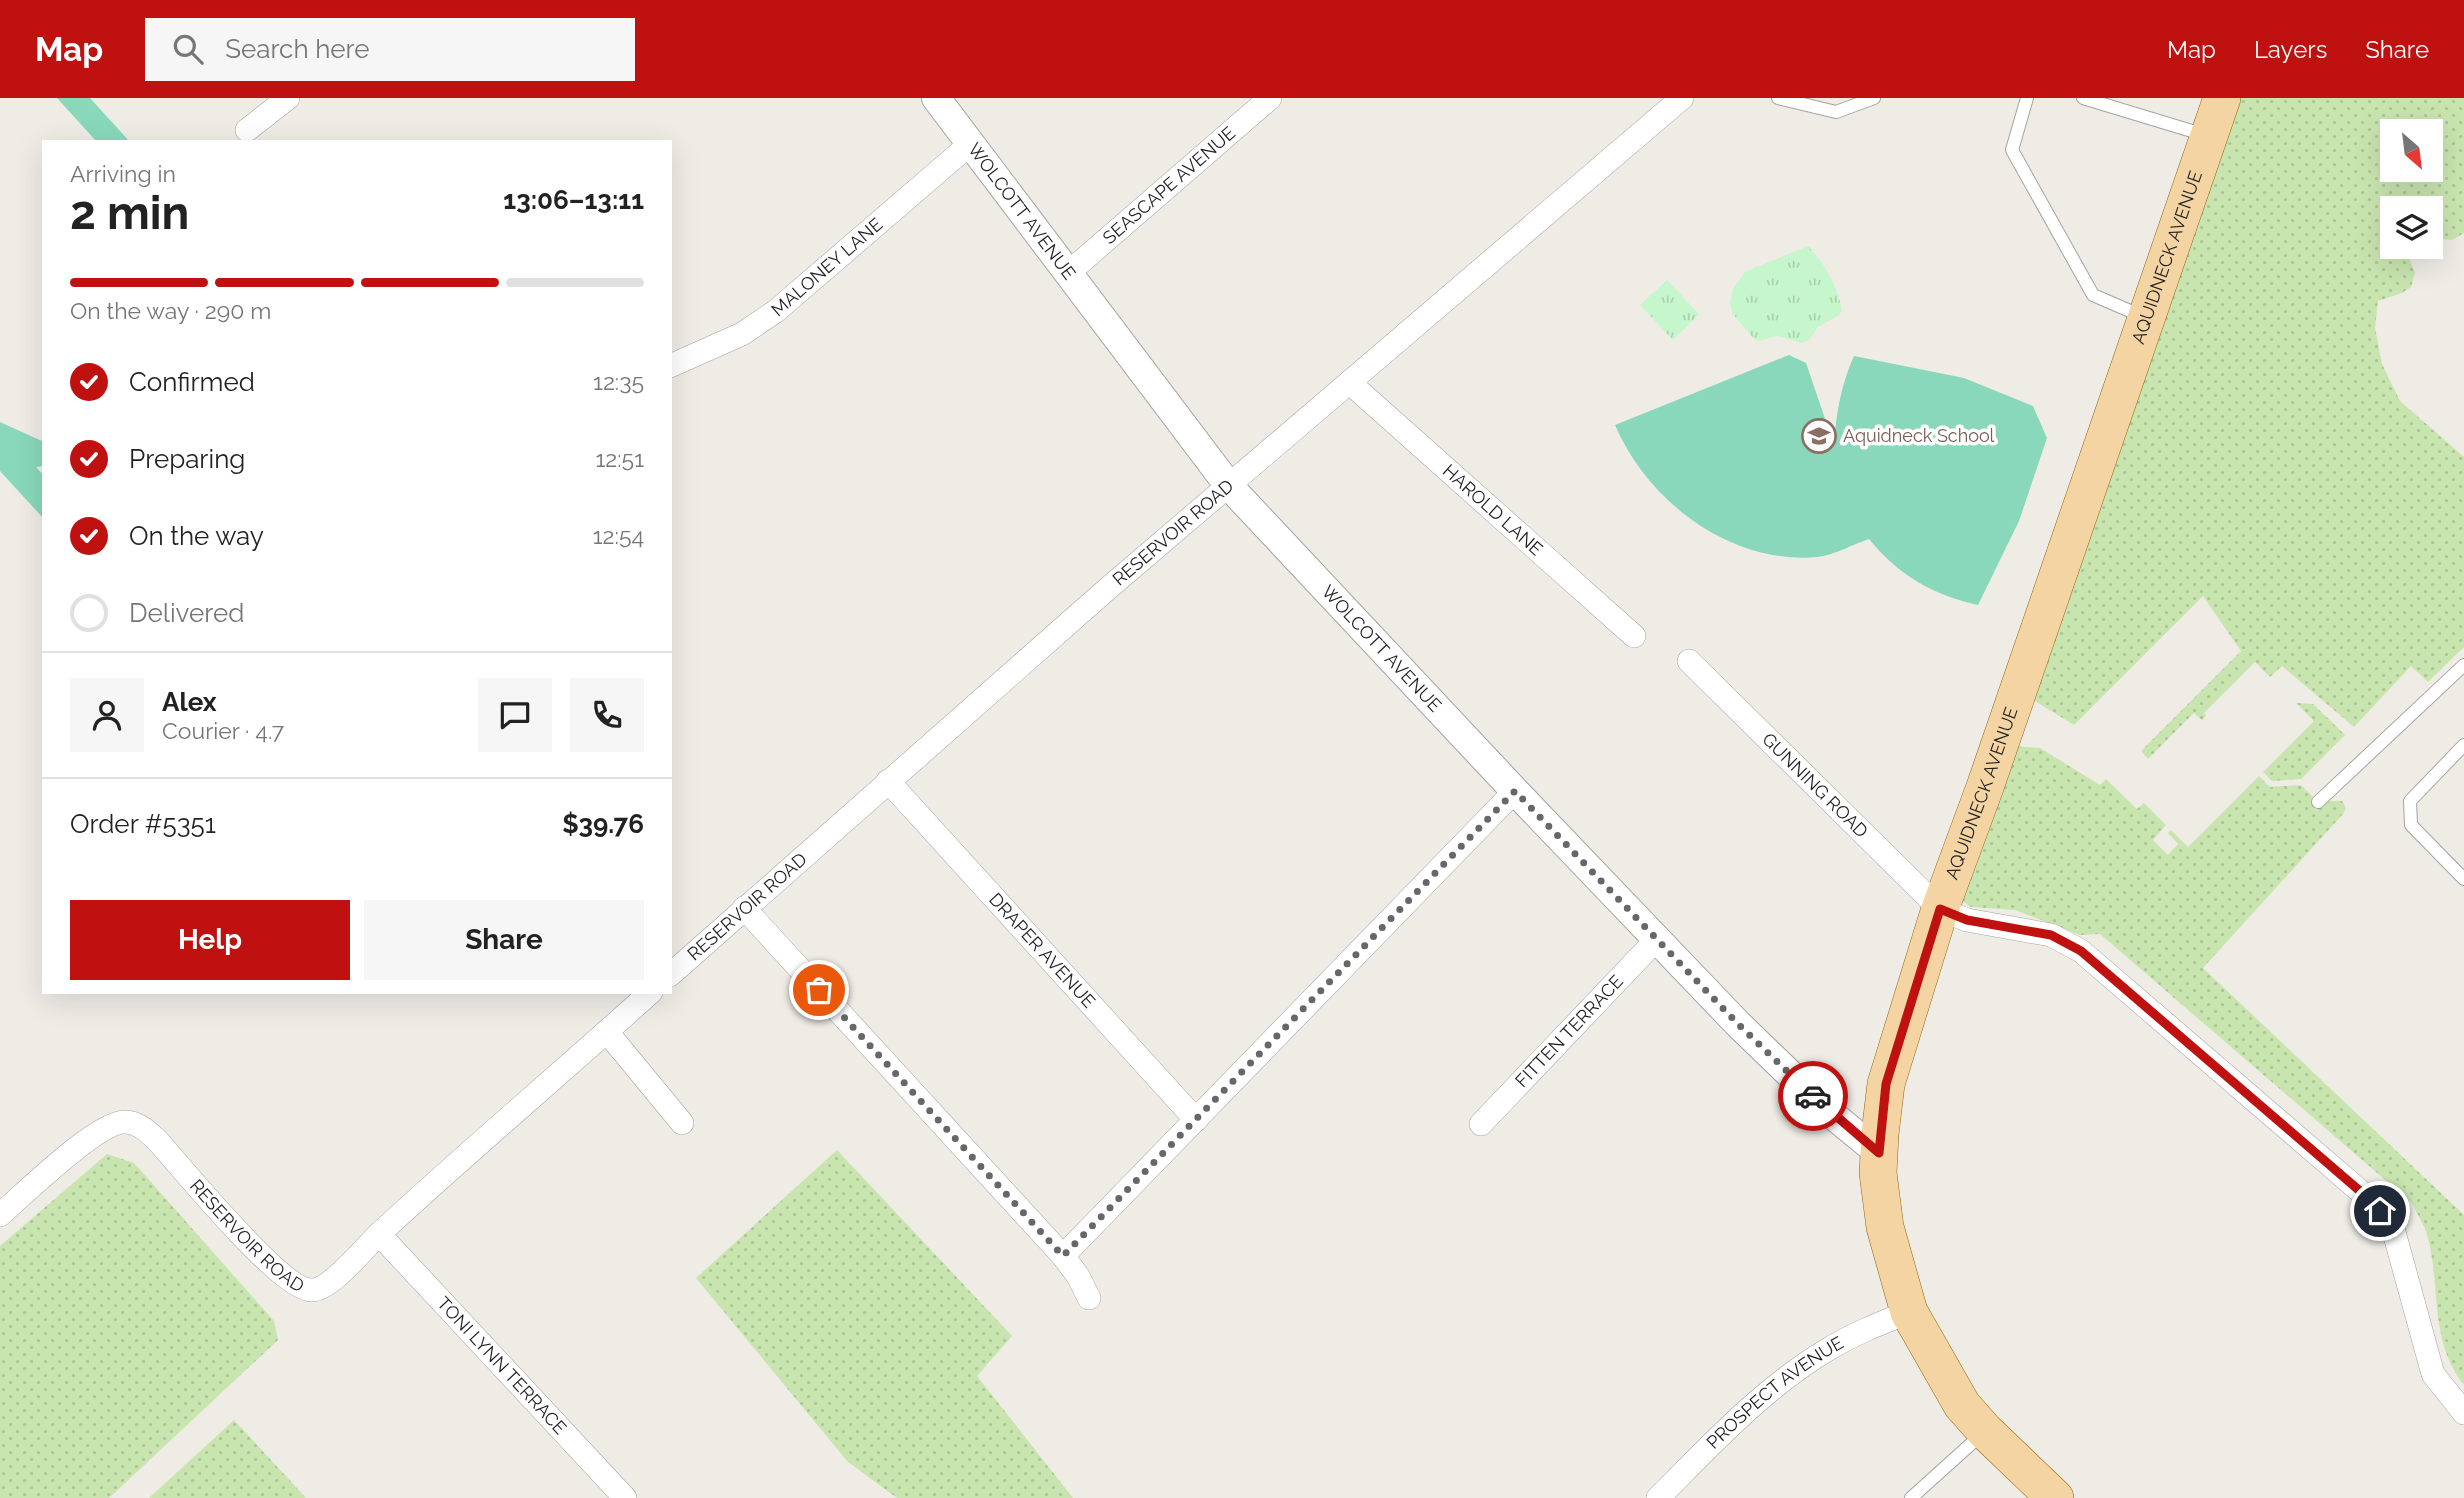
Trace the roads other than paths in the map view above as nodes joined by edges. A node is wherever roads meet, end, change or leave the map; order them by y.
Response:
1 (288, 98) edge
2 (936, 98) edge
3 (1270, 98) edge
4 (1682, 98) edge
5 (1778, 98) edge
6 (1874, 98) edge
7 (2027, 98) edge
8 (2083, 98) edge
9 (2222, 98) edge
10 (1801, 101) edge
11 (247, 130) dead end
12 (2209, 136) junction
13 (969, 145) junction
14 (1067, 274) junction
15 (2146, 318) junction
16 (672, 365) edge
17 (1350, 383) junction
18 (1229, 486) junction
19 (1634, 636) dead end
20 (1689, 661) dead end
21 (2464, 666) edge
22 (2464, 745) edge
23 (888, 781) junction
24 (1515, 791) junction
25 (2318, 802) dead end
26 (2464, 879) edge
27 (744, 908) junction
28 (1940, 909) junction
29 (1657, 939) junction
30 (672, 973) edge
31 (649, 994) edge
32 (607, 1032) junction
33 (1196, 1120) junction
34 (682, 1123) dead end
35 (1482, 1125) dead end
36 (1879, 1153) junction
37 (0, 1215) edge
38 (379, 1234) junction
39 (1063, 1256) junction
40 (1089, 1298) dead end
41 (1909, 1312) junction
42 (2464, 1413) edge
43 (1984, 1431) junction
44 (625, 1498) edge
45 (1658, 1498) edge
46 (1911, 1498) edge
47 (2055, 1498) edge

1 - 11 street
2 - 13 street, WOLCOTT AVENUE
3 - 14 street, SEASCAPE AVENUE
4 - 17 street, RESERVOIR ROAD
5 - 10 lane
6 - 10 lane
7 - 15 lane
8 - 12 lane
9 - 12 main road, AQUIDNECK AVENUE
12 - 15 main road, AQUIDNECK AVENUE
13 - 14 street, WOLCOTT AVENUE
13 - 16 street, MALONEY LANE
14 - 18 street, WOLCOTT AVENUE
15 - 28 main road, AQUIDNECK AVENUE
17 - 18 street, RESERVOIR ROAD
17 - 19 street, HAROLD LANE
18 - 23 street, RESERVOIR ROAD
18 - 24 street, WOLCOTT AVENUE
20 - 28 street, GUNNING ROAD
21 - 25 lane
22 - 26 lane
23 - 27 street, RESERVOIR ROAD
23 - 33 street, DRAPER AVENUE
24 - 29 street, WOLCOTT AVENUE
24 - 33 street
27 - 30 street, RESERVOIR ROAD
27 - 39 street
28 - 36 main road, AQUIDNECK AVENUE
28 - 42 street
29 - 35 street, FITTEN TERRACE
29 - 36 street, WOLCOTT AVENUE
31 - 32 street, RESERVOIR ROAD
32 - 34 street
32 - 38 street, RESERVOIR ROAD
33 - 39 street
36 - 41 main road, AQUIDNECK AVENUE
37 - 38 street, RESERVOIR ROAD
38 - 44 street, TONI LYNN TERRACE
39 - 40 street
41 - 43 main road, AQUIDNECK AVENUE
41 - 45 street, PROSPECT AVENUE
43 - 46 lane
43 - 47 main road, AQUIDNECK AVENUE

